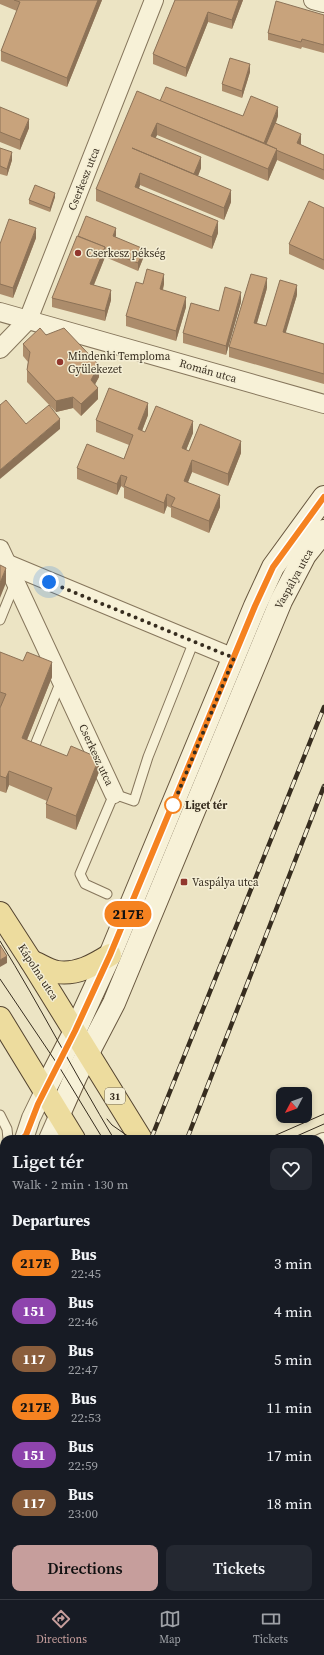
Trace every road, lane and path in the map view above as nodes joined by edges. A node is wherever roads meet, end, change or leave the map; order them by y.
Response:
1 (154, 0) edge
2 (0, 312) edge
3 (28, 320) junction
4 (0, 349) edge
5 (324, 404) edge
6 (324, 497) edge
7 (324, 530) edge
8 (4, 556) edge
9 (15, 582) junction
10 (0, 620) edge
11 (194, 641) junction
12 (234, 658) junction
13 (62, 681) junction
14 (208, 721) junction
15 (227, 729) junction
16 (30, 756) edge
17 (114, 794) junction
18 (107, 894) dead end
19 (0, 913) edge
20 (110, 955) junction
21 (31, 960) junction
22 (0, 1018) edge
23 (75, 1031) junction
24 (9, 1046) edge
25 (88, 1053) junction
26 (44, 1091) junction
27 (59, 1114) junction
28 (0, 1115) edge
29 (8, 1135) edge
30 (25, 1135) edge
31 (50, 1135) edge
32 (72, 1135) edge
33 (139, 1135) edge

1 - 3 street, Cserkesz utca
2 - 3 street, Román utca
3 - 4 street, Cserkesz utca
3 - 5 street, Román utca
6 - 12 main road, Vaspálya utca
7 - 15 main road, Vaspálya utca
8 - 9 street, Cserkesz utca
8 - 11 street, Cserkesz utca
9 - 10 lane
9 - 13 street, Cserkesz utca
11 - 12 street, Cserkesz utca
11 - 17 lane, Cserkesz utca
12 - 14 main road, Vaspálya utca
13 - 16 lane
13 - 17 street, Cserkesz utca
14 - 15 main road
14 - 20 main road, Vaspálya utca
15 - 25 main road, Vaspálya utca
17 - 18 lane
19 - 21 main road, Kápolna utca / 31
20 - 21 main road
20 - 23 main road, Vaspálya utca
21 - 23 main road, Kápolna utca / 31
22 - 24 main road
23 - 25 main road, 31
23 - 26 main road, Vaspálya utca
24 - 26 main road
25 - 27 main road, Vaspálya utca
25 - 33 main road, 31
26 - 27 main road
26 - 30 street
27 - 31 street
27 - 32 main road
28 - 29 lane

